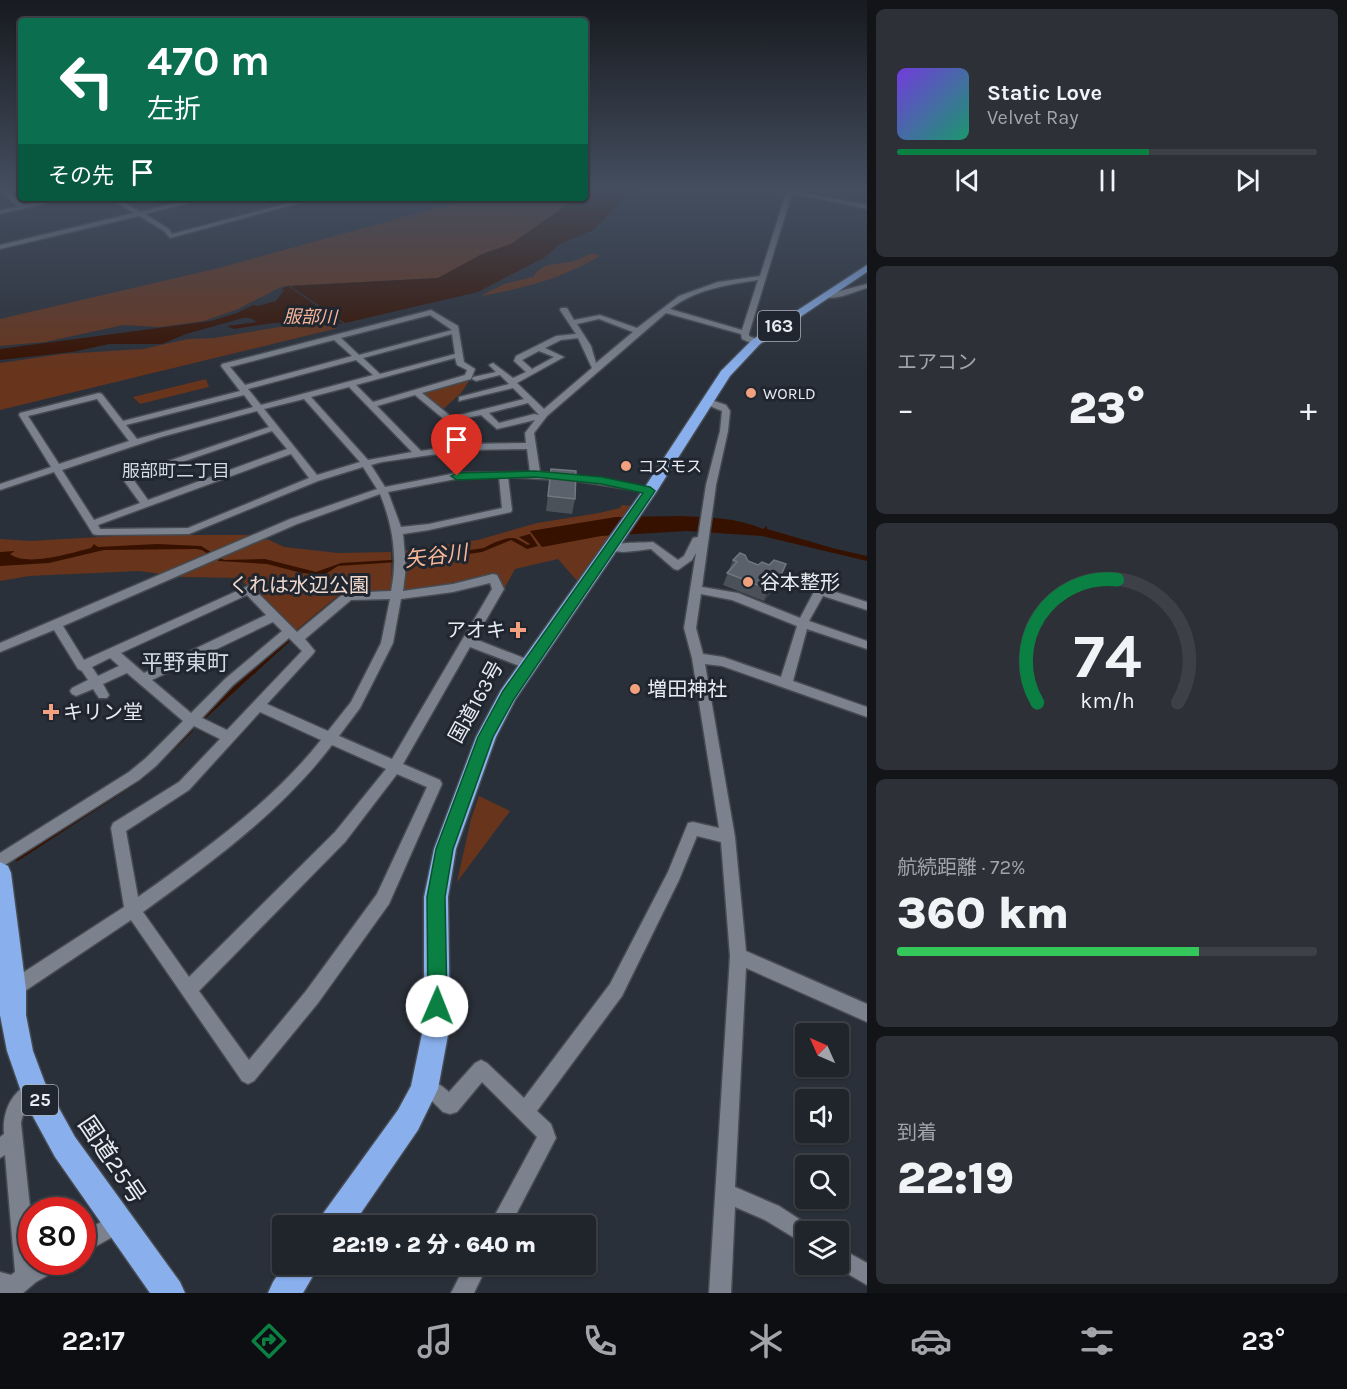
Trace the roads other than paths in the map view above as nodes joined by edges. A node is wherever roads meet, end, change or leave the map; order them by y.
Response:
1 (770, 250) edge
2 (867, 268) edge
3 (761, 278) junction
4 (867, 286) edge
5 (824, 296) junction
6 (564, 310) dead end
7 (665, 310) junction
8 (573, 323) junction
9 (456, 331) junction
10 (638, 331) junction
11 (745, 333) junction
12 (579, 336) junction
13 (336, 338) junction
14 (756, 342) junction
15 (539, 348) junction
16 (459, 355) junction
17 (358, 357) junction
18 (493, 365) dead end
19 (598, 368) junction
20 (531, 372) junction
21 (500, 373) junction
22 (379, 377) junction
23 (476, 379) dead end
24 (513, 384) junction
25 (352, 385) junction
26 (244, 390) junction
27 (416, 392) junction
28 (307, 397) junction
29 (462, 399) dead end
30 (530, 400) junction
31 (708, 402) junction
32 (372, 405) junction
33 (260, 409) junction
34 (483, 412) junction
35 (543, 416) junction
36 (459, 418) dead end
37 (121, 424) junction
38 (274, 428) junction
39 (135, 443) junction
40 (532, 446) junction
41 (465, 447) junction
42 (291, 451) junction
43 (417, 452) junction
44 (366, 463) junction
45 (57, 469) junction
46 (503, 474) junction
47 (535, 474) junction
48 (315, 478) junction
49 (0, 487) edge
50 (382, 489) junction
51 (650, 491) junction
52 (146, 504) junction
53 (92, 524) junction
54 (398, 531) junction
55 (704, 538) junction
56 (612, 546) junction
57 (697, 590) junction
58 (399, 592) junction
59 (867, 606) edge
60 (274, 616) junction
61 (56, 624) junction
62 (804, 624) junction
63 (293, 636) junction
64 (468, 641) junction
65 (867, 645) edge
66 (0, 648) edge
67 (112, 653) junction
68 (698, 658) junction
69 (85, 665) junction
70 (530, 665) junction
71 (128, 667) junction
72 (143, 679) junction
73 (96, 682) junction
74 (786, 683) junction
75 (76, 691) dead end
76 (103, 695) dead end
77 (258, 706) junction
78 (867, 712) edge
79 (193, 720) junction
80 (229, 737) junction
81 (332, 738) junction
82 (395, 765) junction
83 (728, 837) junction
84 (0, 861) edge
85 (0, 873) edge
86 (132, 909) junction
87 (738, 956) junction
88 (13, 989) junction
89 (188, 990) junction
90 (867, 1013) edge
91 (424, 1089) junction
92 (34, 1090) junction
93 (526, 1111) junction
94 (7, 1143) edge
95 (726, 1193) junction
96 (341, 1215) edge
97 (505, 1215) edge
98 (118, 1223) junction
99 (795, 1228) edge
100 (96, 1236) edge
101 (849, 1264) edge
102 (29, 1275) edge
103 (297, 1275) edge
104 (471, 1275) edge
105 (867, 1275) edge
106 (12, 1285) edge
107 (169, 1293) edge
108 (284, 1293) edge
109 (462, 1293) edge
110 (720, 1293) edge

1 - 3 street
2 - 5 highway, 国道163号 / 163
3 - 7 street
3 - 11 street
4 - 5 street
5 - 14 highway, 国道163号 / 163
6 - 8 street
7 - 10 street
7 - 11 street
8 - 10 street
8 - 12 street
9 - 13 street
9 - 16 street
9 - 17 street
10 - 19 street
11 - 14 street
12 - 15 street
12 - 19 street
13 - 17 street
13 - 26 street
14 - 31 highway, 国道163号 / 163
15 - 20 street
15 - 20 street
16 - 22 street
16 - 27 street
17 - 22 street
17 - 26 street
18 - 21 street
19 - 35 street
20 - 24 street
21 - 23 street
21 - 24 street
22 - 25 street
24 - 29 street
24 - 30 street
25 - 28 street
25 - 32 street
26 - 33 street
26 - 37 street
27 - 32 street
27 - 41 street
28 - 33 street
28 - 44 street
30 - 34 street
30 - 35 street
31 - 51 highway, 国道163号 / 163
31 - 55 street
32 - 43 street
33 - 38 street
33 - 39 street
34 - 35 street
34 - 36 street
35 - 40 street
37 - 39 street
37 - 45 street
38 - 42 street
38 - 52 street
39 - 45 street
40 - 41 street
40 - 47 street
41 - 43 street
42 - 48 street
42 - 52 street
43 - 44 street
44 - 48 street
44 - 50 street
45 - 49 street
45 - 53 street
46 - 47 street
46 - 50 street
46 - 54 street
47 - 51 street
48 - 53 street
50 - 54 street
50 - 61 street
51 - 56 highway, 国道163号 / 163
52 - 53 street
54 - 58 street
55 - 56 street
55 - 57 street
56 - 70 highway, 国道163号 / 163
57 - 62 street
57 - 68 street
58 - 63 street
58 - 64 street
58 - 81 street
59 - 62 street
60 - 63 street
60 - 67 street
60 - 72 street
61 - 66 street
61 - 69 street
62 - 65 street
62 - 74 street
63 - 77 street
63 - 79 street
64 - 70 street
64 - 82 street
67 - 69 street
67 - 71 street
68 - 74 street
68 - 83 street
69 - 73 street
70 - 91 highway, 国道163号 / 163
71 - 72 street
71 - 73 street
72 - 79 street
73 - 75 street
73 - 76 street
74 - 78 street
77 - 80 street
77 - 81 street
79 - 80 street
79 - 84 street
80 - 86 street
81 - 82 street
81 - 86 street
82 - 89 street
82 - 89 street
83 - 87 street
83 - 93 street
85 - 88 highway, 国道25号 / 25
86 - 88 street
86 - 89 street
87 - 90 street
87 - 95 street
88 - 92 highway, 国道25号 / 25
91 - 93 street
91 - 96 highway, 国道163号 / 163
92 - 94 street
92 - 98 highway, 国道25号 / 25
93 - 97 street
94 - 106 street
95 - 99 street
95 - 110 street
98 - 100 street
98 - 107 highway, 国道25号 / 25
101 - 105 street
102 - 106 street
103 - 108 highway
104 - 109 street

